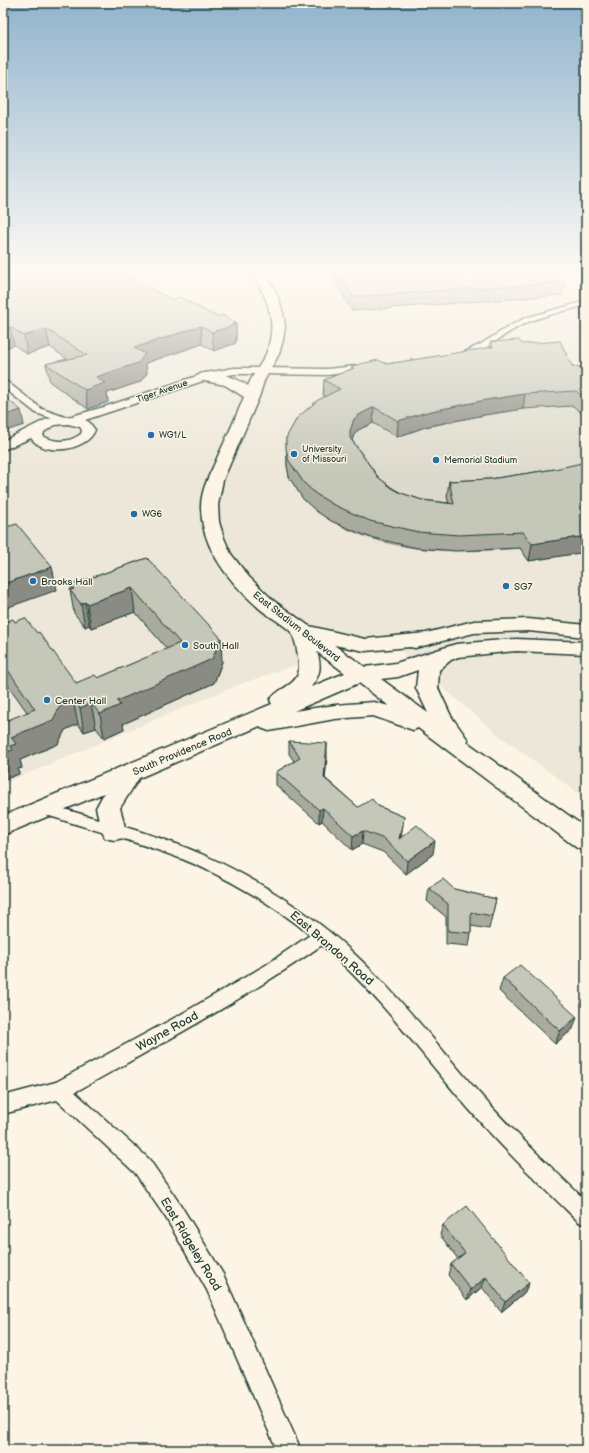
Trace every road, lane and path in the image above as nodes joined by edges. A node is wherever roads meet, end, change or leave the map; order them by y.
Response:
1 (277, 341) edge
2 (493, 341) edge
3 (453, 357) edge
4 (378, 366) edge
5 (265, 371) junction
6 (205, 377) junction
7 (3, 383) edge
8 (252, 397) junction
9 (108, 410) junction
10 (40, 411) junction
11 (69, 420) junction
12 (88, 428) junction
13 (41, 433) junction
14 (301, 631) junction
15 (586, 631) edge
16 (429, 639) junction
17 (586, 648) edge
18 (444, 655) junction
19 (360, 675) junction
20 (240, 726) junction
21 (464, 751) junction
22 (130, 773) junction
23 (45, 809) junction
24 (3, 826) edge
25 (114, 831) junction
26 (586, 841) edge
27 (322, 936) junction
28 (60, 1090) junction
29 (3, 1105) edge
30 (586, 1215) edge
31 (290, 1450) edge

1 - 5 main road, East Stadium Boulevard
2 - 3 street
4 - 5 street
5 - 6 street, Tiger Avenue
5 - 8 main road, East Stadium Boulevard
6 - 8 main road
6 - 9 street, Tiger Avenue
7 - 10 street
8 - 14 main road, East Stadium Boulevard
9 - 11 street, Tiger Avenue
9 - 12 street, Tiger Avenue
10 - 11 street
10 - 13 street
11 - 12 street
11 - 13 street, Tiger Avenue
12 - 13 street, Tiger Avenue
14 - 16 main road
14 - 19 main road, East Stadium Boulevard
14 - 20 main road
15 - 16 main road, South Providence Road
16 - 19 main road, South Providence Road
17 - 18 main road, South Providence Road
18 - 19 main road, South Providence Road
18 - 21 main road
19 - 20 main road, South Providence Road
19 - 21 main road, East Stadium Boulevard
20 - 21 main road
20 - 22 main road, South Providence Road
21 - 26 main road, East Stadium Boulevard
22 - 23 main road, South Providence Road
22 - 25 main road
23 - 24 main road, South Providence Road
23 - 25 street, East Brandon Road
25 - 27 street, East Brandon Road
27 - 28 street, Wayne Road
27 - 30 street, East Brandon Road
28 - 29 street, Wayne Road
28 - 31 street, East Ridgeley Road

